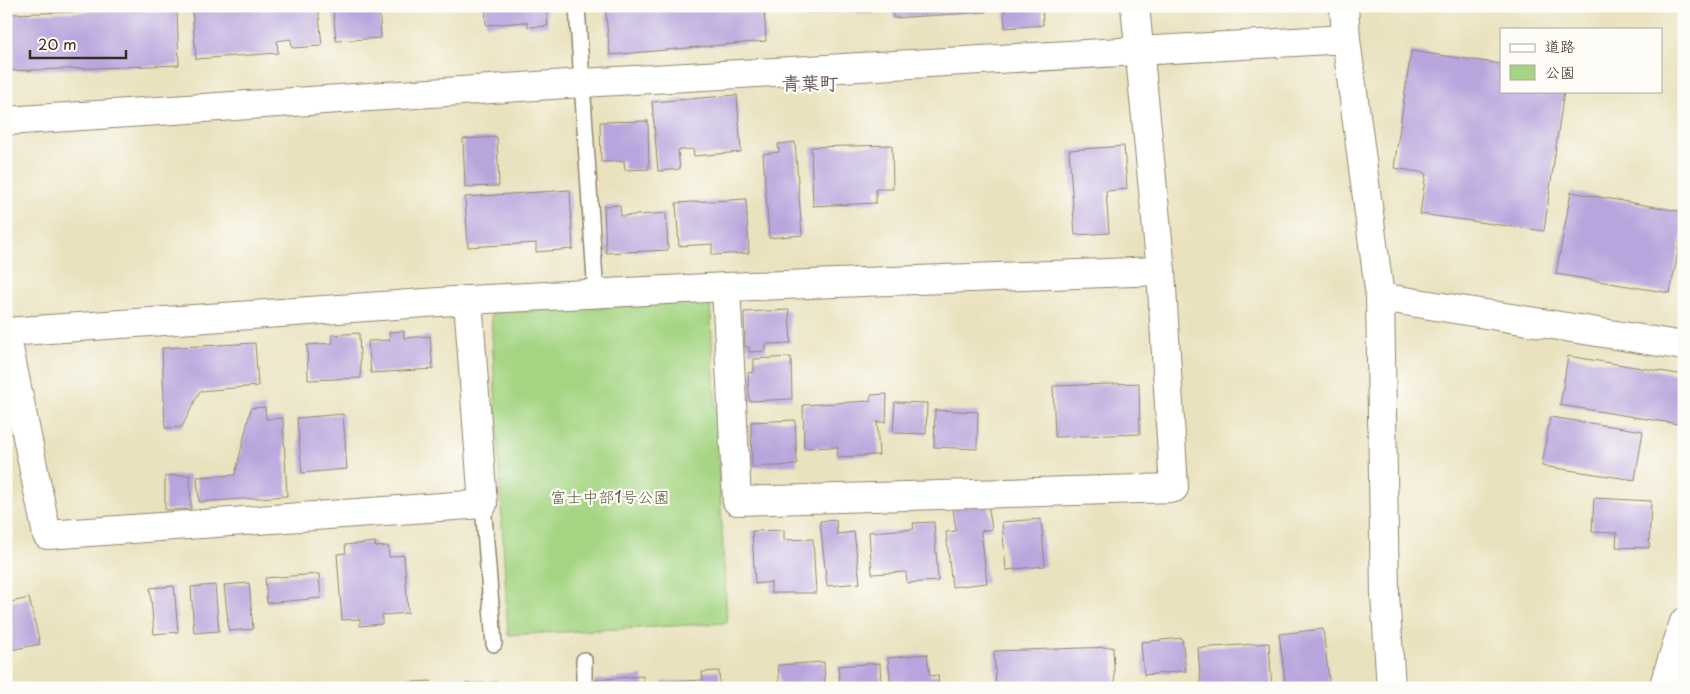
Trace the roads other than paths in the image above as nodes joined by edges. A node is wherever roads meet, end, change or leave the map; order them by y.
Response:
1 (577, 6) edge
2 (1135, 6) edge
3 (1344, 6) edge
4 (1346, 39) junction
5 (1139, 50) junction
6 (582, 83) junction
7 (6, 121) edge
8 (1162, 271) junction
9 (726, 286) junction
10 (596, 295) junction
11 (1380, 297) junction
12 (468, 300) junction
13 (6, 333) edge
14 (1684, 346) edge
15 (483, 504) junction
16 (1684, 622) edge
17 (494, 644) dead end
18 (584, 660) dead end
19 (584, 688) edge
20 (1391, 688) edge
21 (1663, 688) edge

1 - 6 lane
2 - 5 street
3 - 4 street
4 - 5 street
4 - 11 street
5 - 6 street
5 - 8 street
6 - 7 street
6 - 10 lane
8 - 9 street
8 - 9 street
9 - 10 street
10 - 12 street
11 - 14 street
11 - 20 street
12 - 13 street
12 - 15 street
13 - 15 street
15 - 17 lane
16 - 21 street
18 - 19 lane

